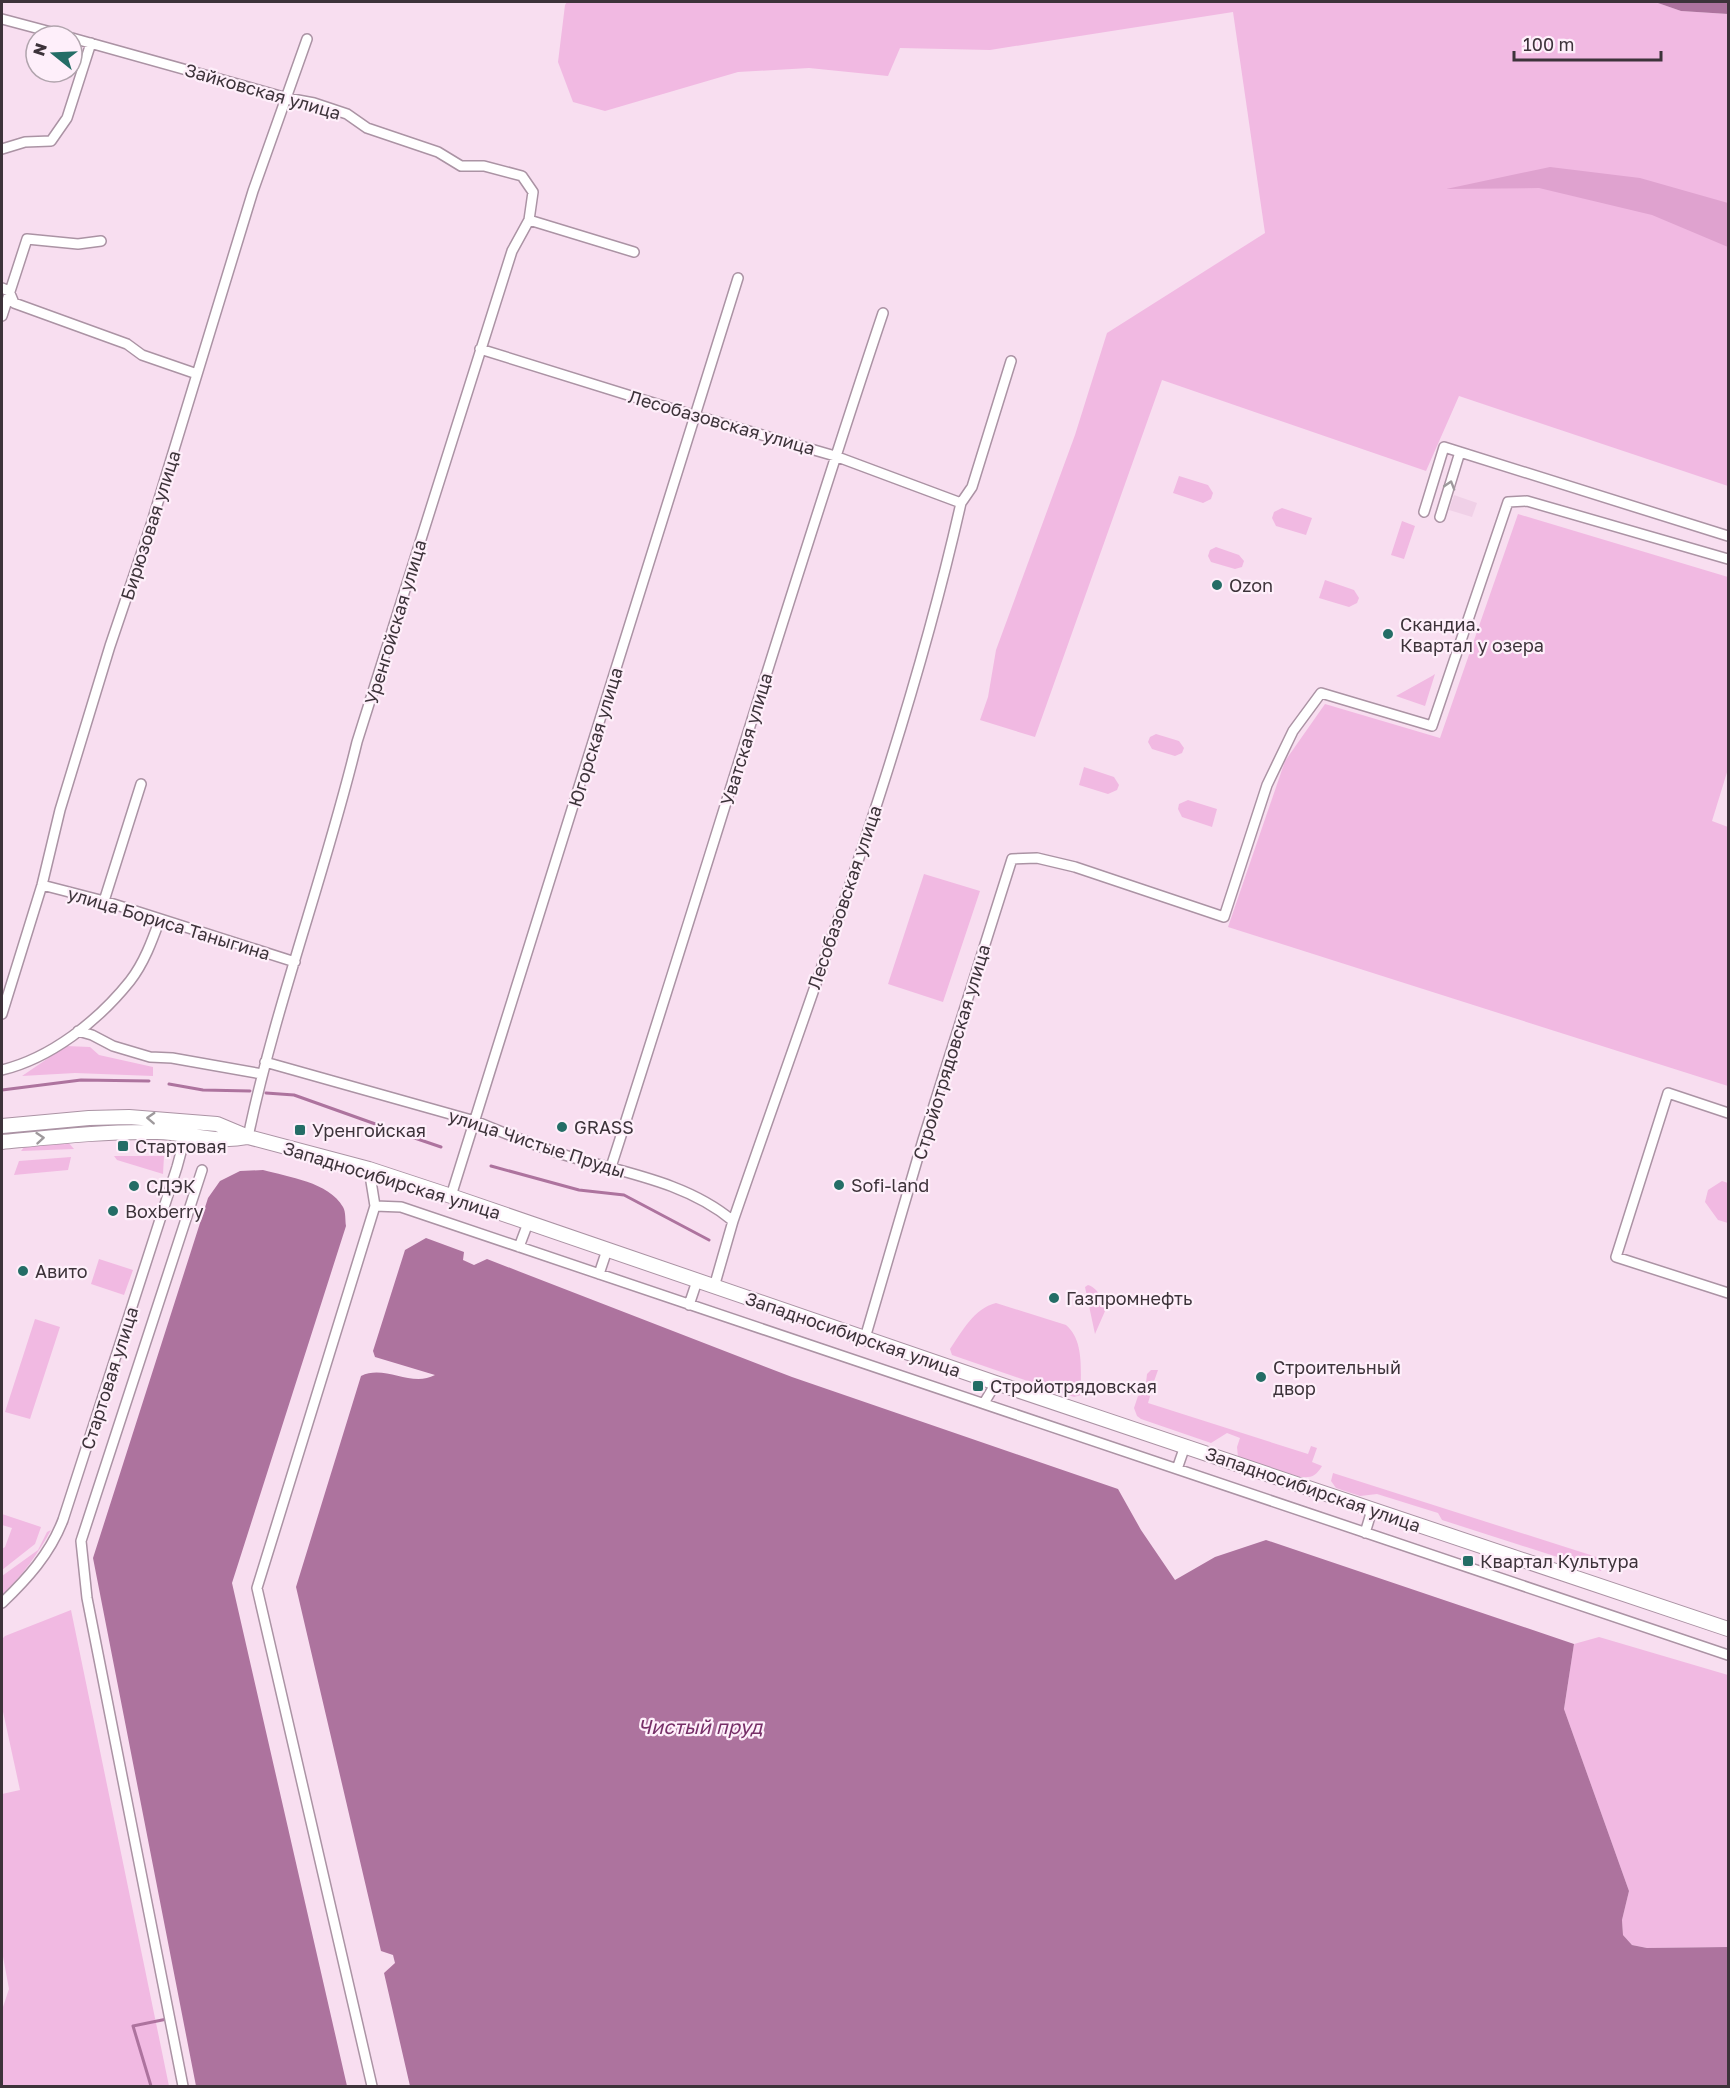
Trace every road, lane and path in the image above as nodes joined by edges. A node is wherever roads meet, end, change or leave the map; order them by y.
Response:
1 (2, 19) edge
2 (24, 25) edge
3 (307, 39) dead end
4 (84, 41) edge
5 (91, 43) junction
6 (287, 98) junction
7 (2, 148) edge
8 (528, 220) junction
9 (101, 241) dead end
10 (634, 252) dead end
11 (738, 278) dead end
12 (5, 289) edge
13 (884, 313) dead end
14 (2, 316) edge
15 (480, 349) junction
16 (1011, 361) dead end
17 (197, 374) junction
18 (694, 414) junction
19 (1460, 452) junction
20 (836, 456) junction
21 (961, 503) junction
22 (1424, 512) dead end
23 (1440, 517) dead end
24 (1728, 536) edge
25 (1728, 559) edge
26 (141, 784) dead end
27 (42, 885) junction
28 (104, 901) junction
29 (160, 919) junction
30 (295, 962) junction
31 (2, 1014) edge
32 (78, 1031) junction
33 (265, 1062) junction
34 (2, 1070) edge
35 (262, 1074) junction
36 (1728, 1113) edge
37 (188, 1121) junction
38 (475, 1121) junction
39 (2, 1126) edge
40 (186, 1136) junction
41 (248, 1137) junction
42 (2, 1142) edge
43 (611, 1167) junction
44 (369, 1169) junction
45 (202, 1170) dead end
46 (451, 1196) junction
47 (375, 1206) junction
48 (733, 1221) junction
49 (528, 1223) junction
50 (519, 1247) junction
51 (607, 1250) junction
52 (599, 1274) junction
53 (697, 1281) junction
54 (714, 1287) junction
55 (1728, 1293) edge
56 (689, 1305) junction
57 (865, 1338) junction
58 (996, 1383) junction
59 (984, 1403) junction
60 (1185, 1446) junction
61 (1177, 1469) junction
62 (1372, 1510) junction
63 (1365, 1533) junction
64 (2, 1603) edge
65 (1728, 1629) edge
66 (1728, 1655) edge
67 (183, 2086) edge
68 (372, 2086) edge

1 - 2 street
3 - 6 street, Бирюзовая улица
4 - 5 street, Зайковская улица
5 - 6 street, Зайковская улица
5 - 7 street
6 - 8 street, Зайковская улица
6 - 17 street, Бирюзовая улица
8 - 10 street
8 - 15 street, Уренгойская улица
9 - 12 street
11 - 18 street, Югорская улица
12 - 14 street
12 - 17 street
13 - 20 street, Уватская улица
15 - 18 street, Лесобазовская улица
15 - 30 street, Уренгойская улица
16 - 21 street, Лесобазовская улица
17 - 27 street, Бирюзовая улица
18 - 20 street, Лесобазовская улица
18 - 38 street, Югорская улица
19 - 22 street
23 -> 19 street
19 - 24 street
20 - 21 street, Лесобазовская улица
20 - 43 street, Уватская улица
21 - 48 street, Лесобазовская улица
25 - 57 street, Стройотрядовская улица
26 - 28 street
27 - 28 street, улица Бориса Таныгина
27 - 31 street, Бирюзовая улица
28 - 29 street, улица Бориса Таныгина
29 - 30 street, улица Бориса Таныгина
29 - 32 street
30 - 33 street, Уренгойская улица
32 - 34 street
32 - 35 street
33 - 35 street, Уренгойская улица
33 - 38 street, улица Чистые Пруды
35 - 41 street, Уренгойская улица
36 - 55 street
37 -> 39 main road, Западносибирская улица
37 - 40 street, Стартовая улица
37 - 41 main road, Западносибирская улица
38 - 43 street, улица Чистые Пруды
38 - 46 street, Югорская улица
40 - 41 main road, Западносибирская улица
42 -> 40 main road, Западносибирская улица
40 - 64 street, Стартовая улица
41 - 44 main road, Западносибирская улица
43 - 48 street, улица Чистые Пруды
44 - 46 main road, Западносибирская улица
44 - 47 street
45 - 67 street
46 - 49 main road, Западносибирская улица
47 - 50 street
47 - 68 street
48 - 54 street, Лесобазовская улица
49 - 50 street
49 - 51 main road, Западносибирская улица
50 - 52 street
51 - 52 street
51 - 53 main road, Западносибирская улица
52 - 56 street
53 - 54 main road, Западносибирская улица
53 - 56 street
54 - 57 main road, Западносибирская улица
56 - 59 street
57 - 58 main road, Западносибирская улица
58 - 59 street
58 - 60 main road, Западносибирская улица
59 - 61 street
60 - 61 street
60 - 62 main road, Западносибирская улица
61 - 63 street
62 - 63 street
62 - 65 main road, Западносибирская улица
63 - 66 street

